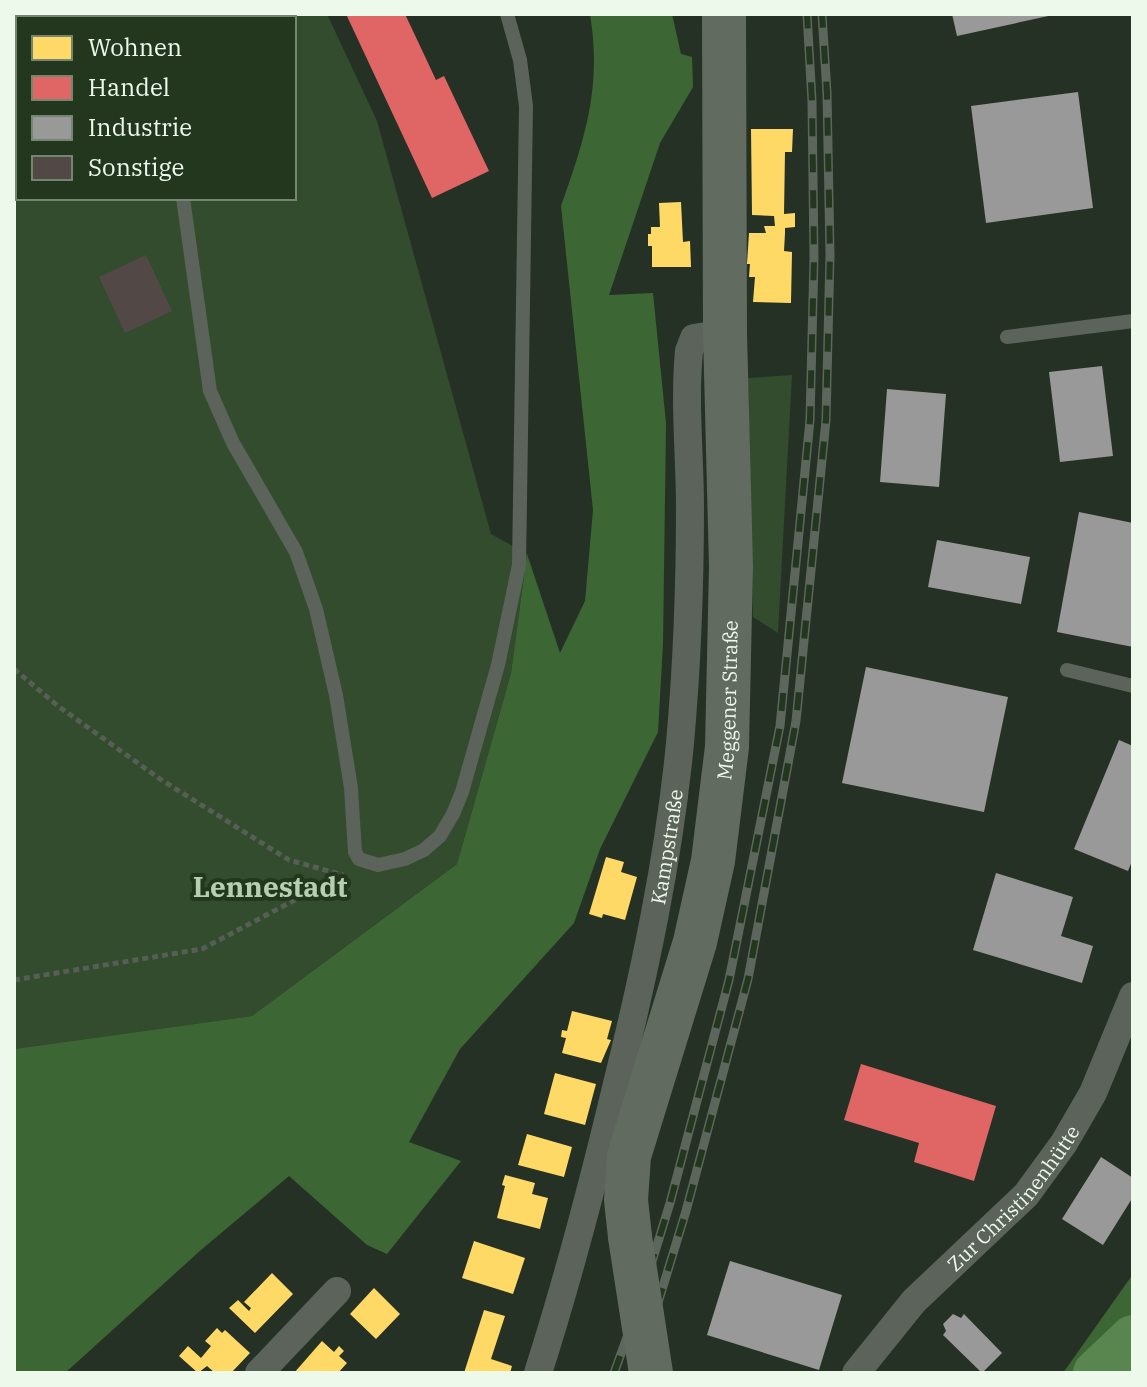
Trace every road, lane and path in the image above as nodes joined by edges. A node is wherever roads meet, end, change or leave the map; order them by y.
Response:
1 (507, 14) edge
2 (724, 14) edge
3 (183, 200) edge
4 (1133, 321) edge
5 (725, 333) junction
6 (1007, 337) dead end
7 (14, 669) edge
8 (1067, 670) dead end
9 (1133, 686) edge
10 (366, 863) junction
11 (343, 875) junction
12 (14, 980) edge
13 (1133, 996) edge
14 (337, 1291) dead end
15 (259, 1373) edge
16 (538, 1373) edge
17 (651, 1373) edge
18 (856, 1373) edge

1 - 10 lane
2 - 5 main road, Meggener Straße
3 - 10 lane
4 - 6 lane
5 - 16 street, Kampstraße
5 - 17 main road, Meggener Straße, bridge
7 - 11 path
8 - 9 lane
10 - 11 path
11 - 12 path
13 - 18 street, Zur Christinenhütte
14 - 15 street

